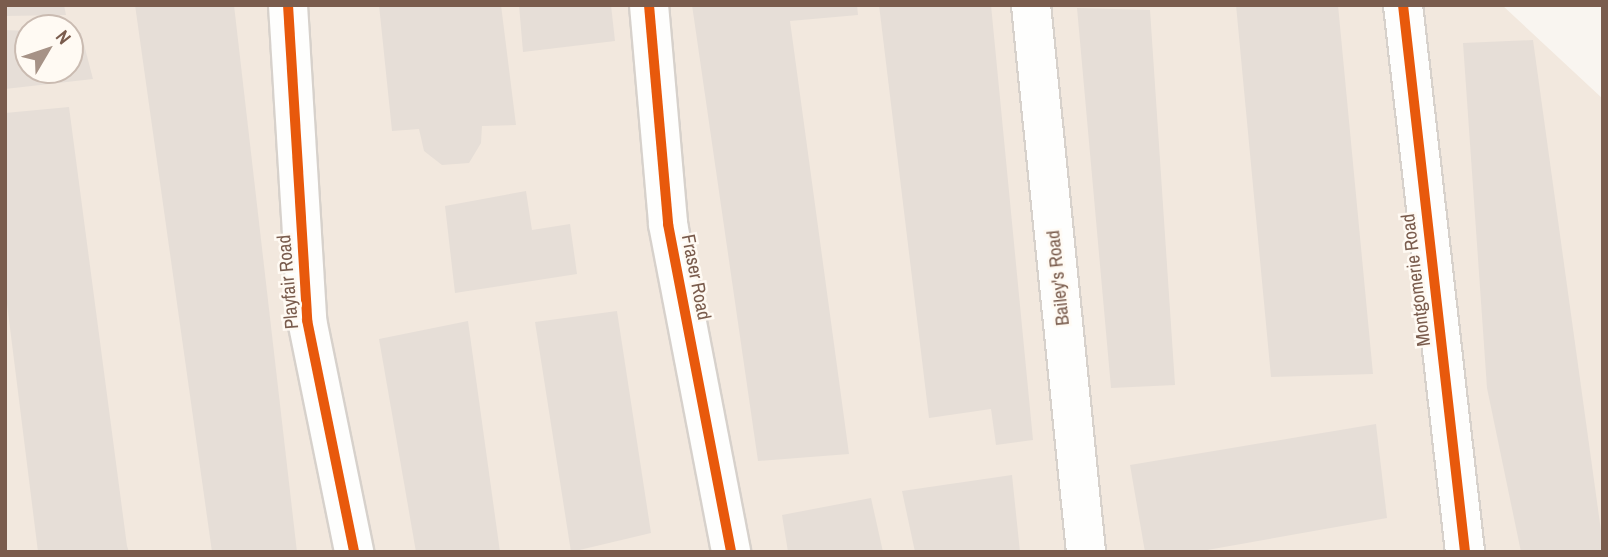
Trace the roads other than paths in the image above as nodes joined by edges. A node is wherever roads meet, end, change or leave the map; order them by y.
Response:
1 (288, 5) edge
2 (649, 5) edge
3 (1031, 5) edge
4 (1403, 5) edge
5 (354, 552) edge
6 (731, 552) edge
7 (1086, 552) edge
8 (1464, 552) edge

1 - 5 street, Playfair Road
2 - 6 street, Fraser Road
3 - 7 street, Bailey's Road
4 - 8 street, Montgomerie Road

